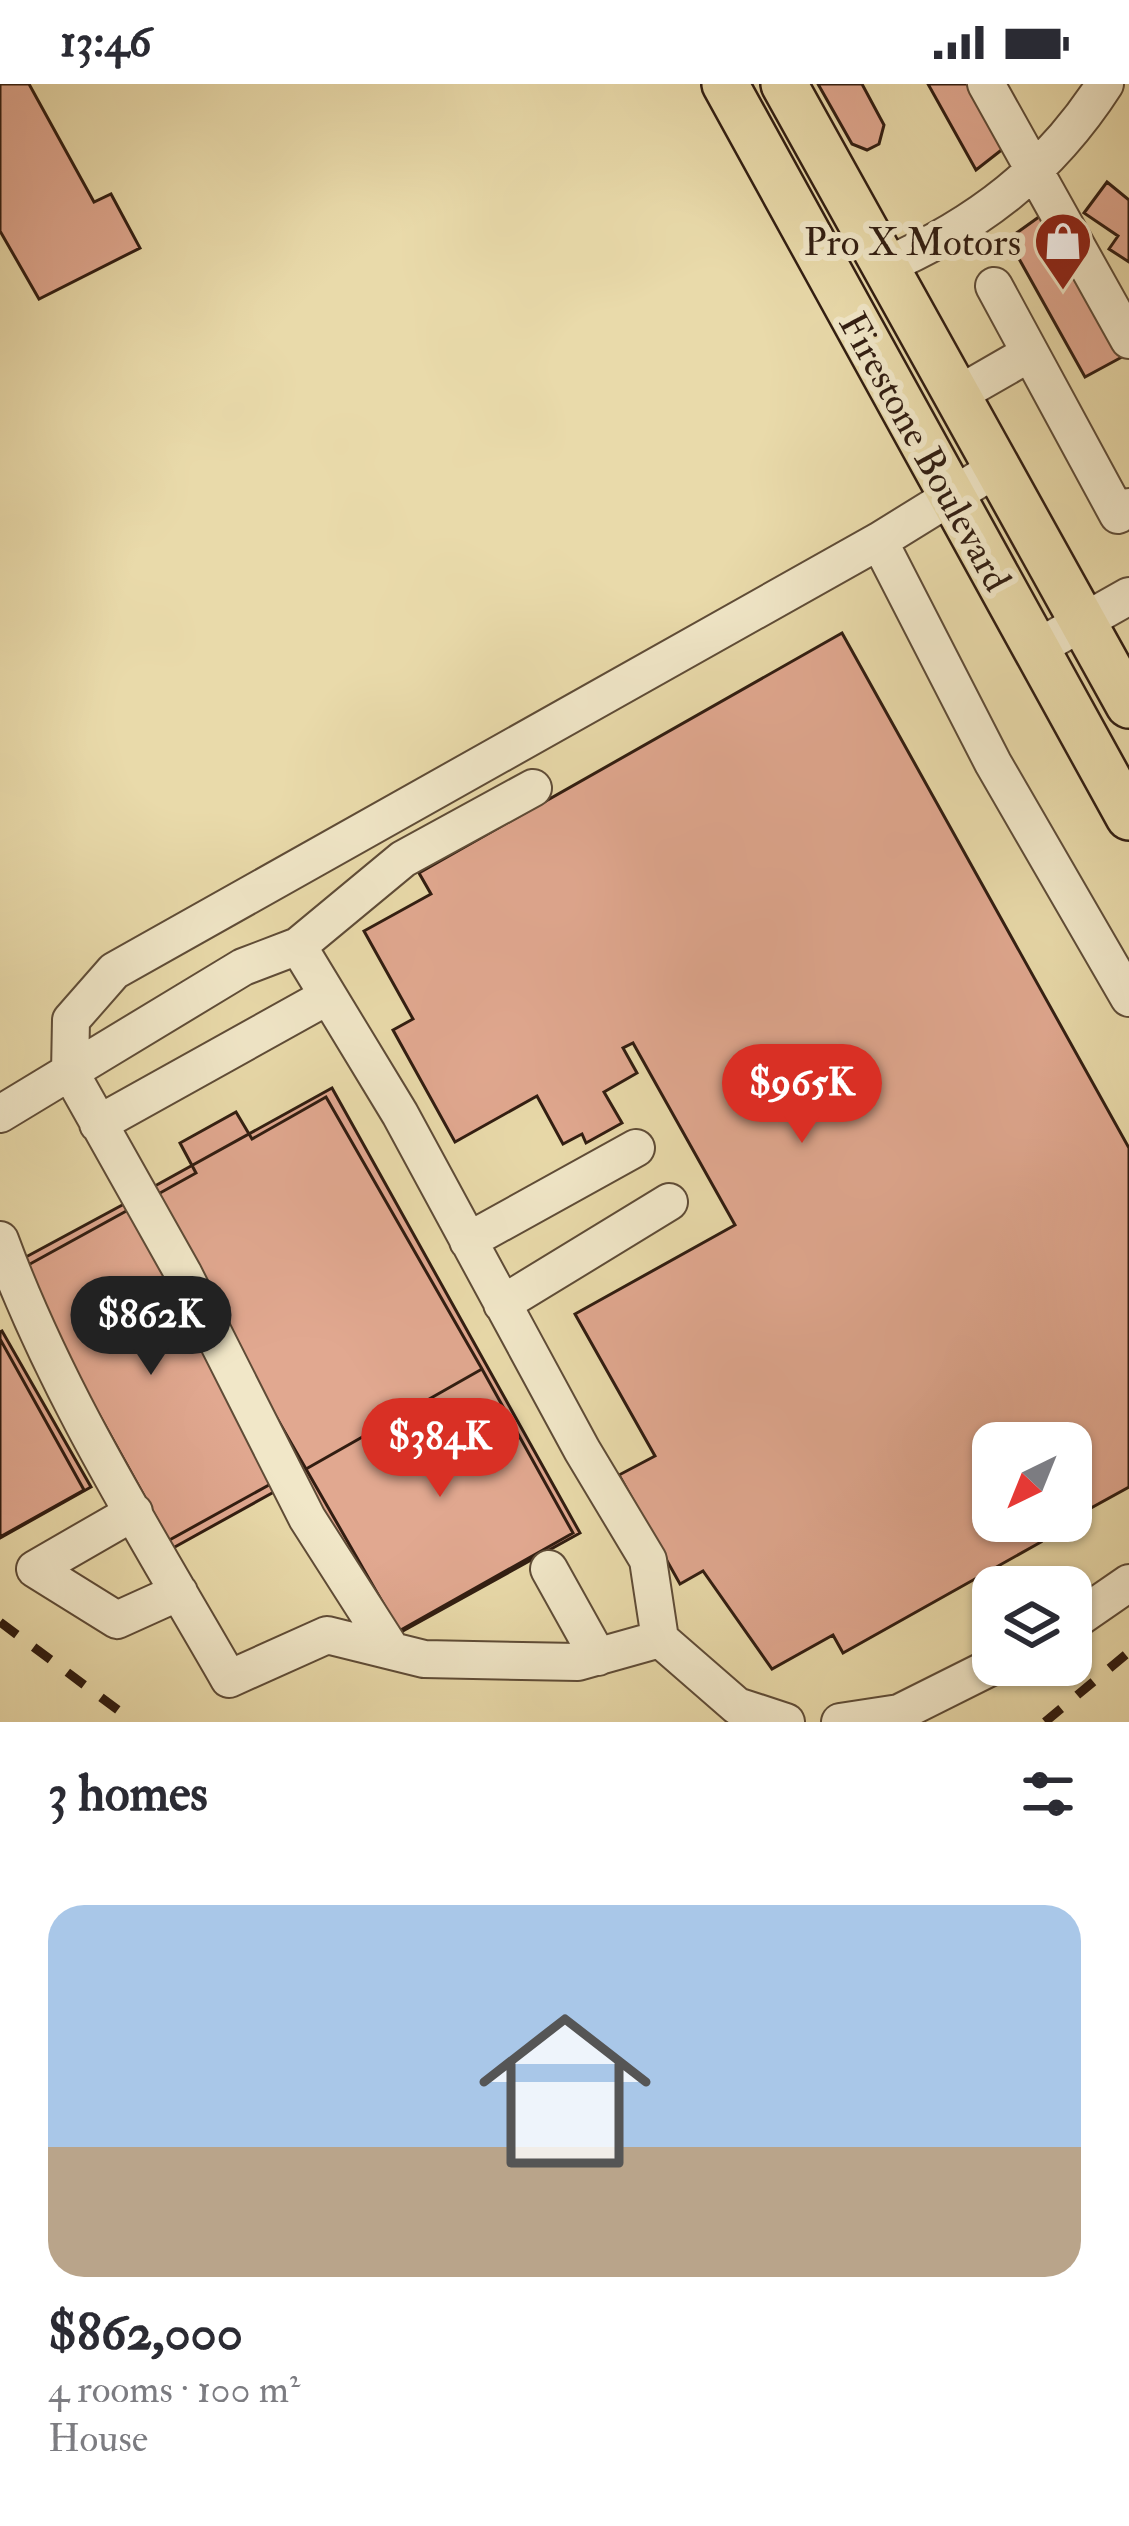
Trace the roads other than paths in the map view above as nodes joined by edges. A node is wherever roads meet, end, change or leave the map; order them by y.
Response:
1 (725, 84) edge
2 (784, 84) edge
3 (986, 84) edge
4 (1105, 84) edge
5 (1035, 172) junction
6 (885, 266) junction
7 (994, 286) dead end
8 (1129, 340) edge
9 (1030, 353) junction
10 (957, 395) junction
11 (997, 468) junction
12 (952, 498) junction
13 (1129, 508) edge
14 (879, 541) junction
15 (1129, 596) edge
16 (1083, 623) junction
17 (1035, 649) junction
18 (1129, 705) edge
19 (533, 788) dead end
20 (1129, 817) edge
21 (298, 946) junction
22 (328, 996) junction
23 (1129, 998) edge
24 (70, 1072) junction
25 (0, 1114) edge
26 (98, 1124) junction
27 (636, 1148) dead end
28 (669, 1202) dead end
29 (0, 1240) edge
30 (468, 1241) junction
31 (502, 1304) junction
32 (134, 1512) junction
33 (549, 1569) dead end
34 (1129, 1583) edge
35 (179, 1592) junction
36 (1092, 1609) edge
37 (660, 1639) junction
38 (392, 1651) junction
39 (598, 1657) junction
40 (972, 1676) edge
41 (786, 1722) edge
42 (840, 1722) edge

1 - 12 main road, Firestone Boulevard
2 - 6 main road, Firestone Boulevard
3 - 5 street
4 - 5 street
5 - 6 street
5 - 8 street
6 - 10 main road, Firestone Boulevard
7 - 9 street
9 - 10 street
9 - 13 street
10 - 11 main road, Firestone Boulevard
11 - 12 street
11 - 16 main road, Firestone Boulevard
12 - 14 street
12 - 17 main road, Firestone Boulevard
14 - 23 street
14 - 24 street
15 - 16 street
16 - 17 street
16 - 18 main road, Firestone Boulevard
17 - 20 main road, Firestone Boulevard
19 - 21 street
21 - 22 street
21 - 24 street
22 - 26 street
22 - 30 street
24 - 25 street
24 - 26 street
26 - 38 street
27 - 30 street
28 - 31 street
29 - 32 street
30 - 31 street
31 - 37 street
32 - 35 street
32 - 35 street
33 - 39 street
34 - 36 street
35 - 38 street
37 - 39 street
37 - 41 street
38 - 39 street
40 - 42 street

